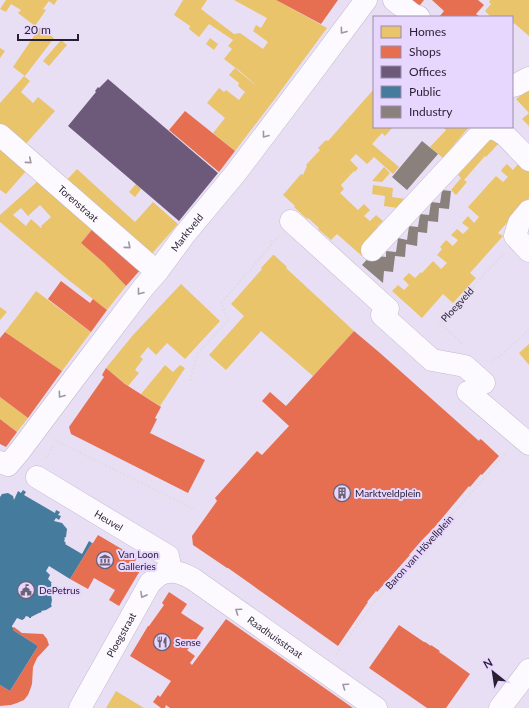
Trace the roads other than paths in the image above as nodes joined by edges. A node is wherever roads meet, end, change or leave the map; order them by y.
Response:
1 (366, 0) edge
2 (394, 0) edge
3 (417, 16) edge
4 (529, 78) edge
5 (513, 86) edge
6 (491, 128) edge
7 (495, 128) edge
8 (0, 135) edge
9 (529, 160) edge
10 (529, 211) edge
11 (291, 221) road end
12 (522, 243) edge
13 (372, 250) dead end
14 (157, 272) junction
15 (524, 440) edge
16 (4, 464) edge
17 (37, 477) dead end
18 (171, 571) junction
19 (529, 670) edge
20 (80, 708) edge
21 (376, 708) edge
22 (500, 708) edge

1 -> 14 street, Marktveld
2 - 3 street
4 - 5 street
6 - 13 street
7 - 9 street
8 -> 14 street, Torenstraat
10 - 12 street
11 - 15 street
14 -> 16 street, Marktveld
17 - 18 street, Heuvel
18 -> 20 street, Ploegstraat
21 -> 18 street, Raadhuisstraat
19 - 22 street

